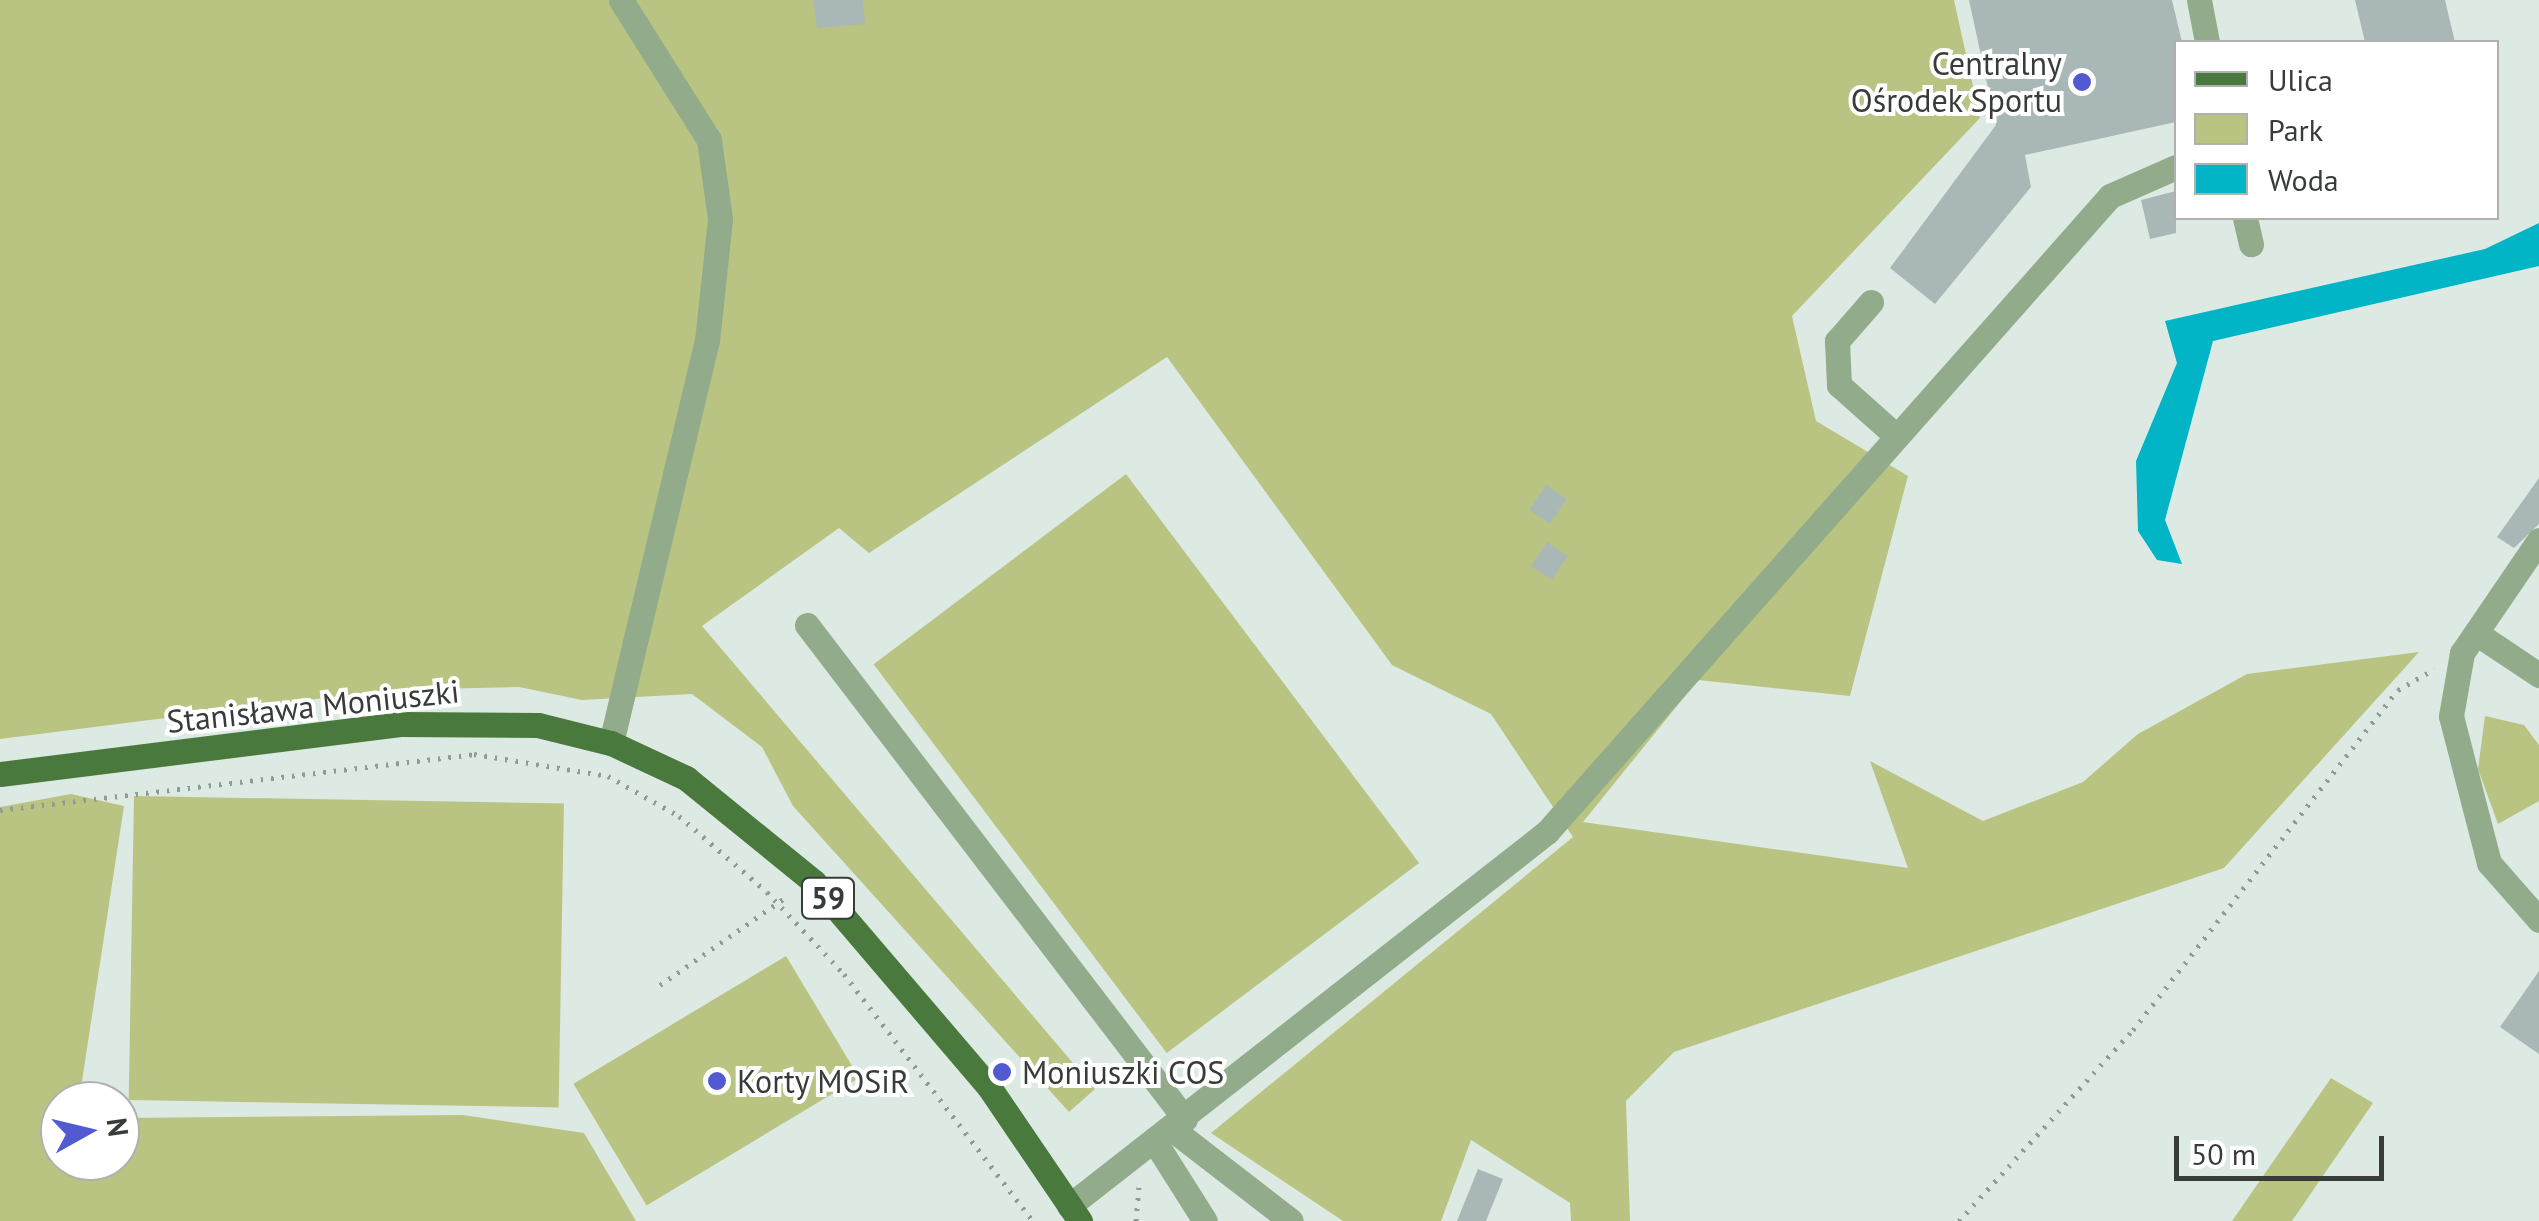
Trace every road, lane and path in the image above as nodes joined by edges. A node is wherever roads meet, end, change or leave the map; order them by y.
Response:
1 (621, 0) edge
2 (2199, 0) edge
3 (2208, 40) edge
4 (2174, 168) edge
5 (2245, 220) edge
6 (2251, 244) dead end
7 (1871, 302) dead end
8 (1894, 434) junction
9 (2539, 540) edge
10 (807, 625) dead end
11 (2469, 643) junction
12 (2539, 674) edge
13 (610, 743) junction
14 (0, 774) edge
15 (0, 810) edge
16 (814, 882) junction
17 (776, 902) junction
18 (2539, 920) edge
19 (660, 985) dead end
20 (1170, 1130) junction
21 (1074, 1213) edge
22 (1034, 1221) edge
23 (1206, 1221) edge
24 (1291, 1221) edge
25 (1958, 1221) edge

1 - 13 lane
2 - 3 lane
4 - 8 lane
5 - 6 lane
7 - 8 lane
8 - 20 lane
9 - 11 lane
10 - 20 lane
11 - 12 lane
11 - 18 lane
11 - 25 path
13 - 14 main road, Stanisława Moniuszki / 59
13 - 16 main road, Stanisława Moniuszki / 59
15 - 17 path
16 - 17 path
16 - 21 main road, Stanisława Moniuszki / 59
17 - 19 path
17 - 22 path
20 - 21 lane
20 - 23 lane
20 - 24 lane

